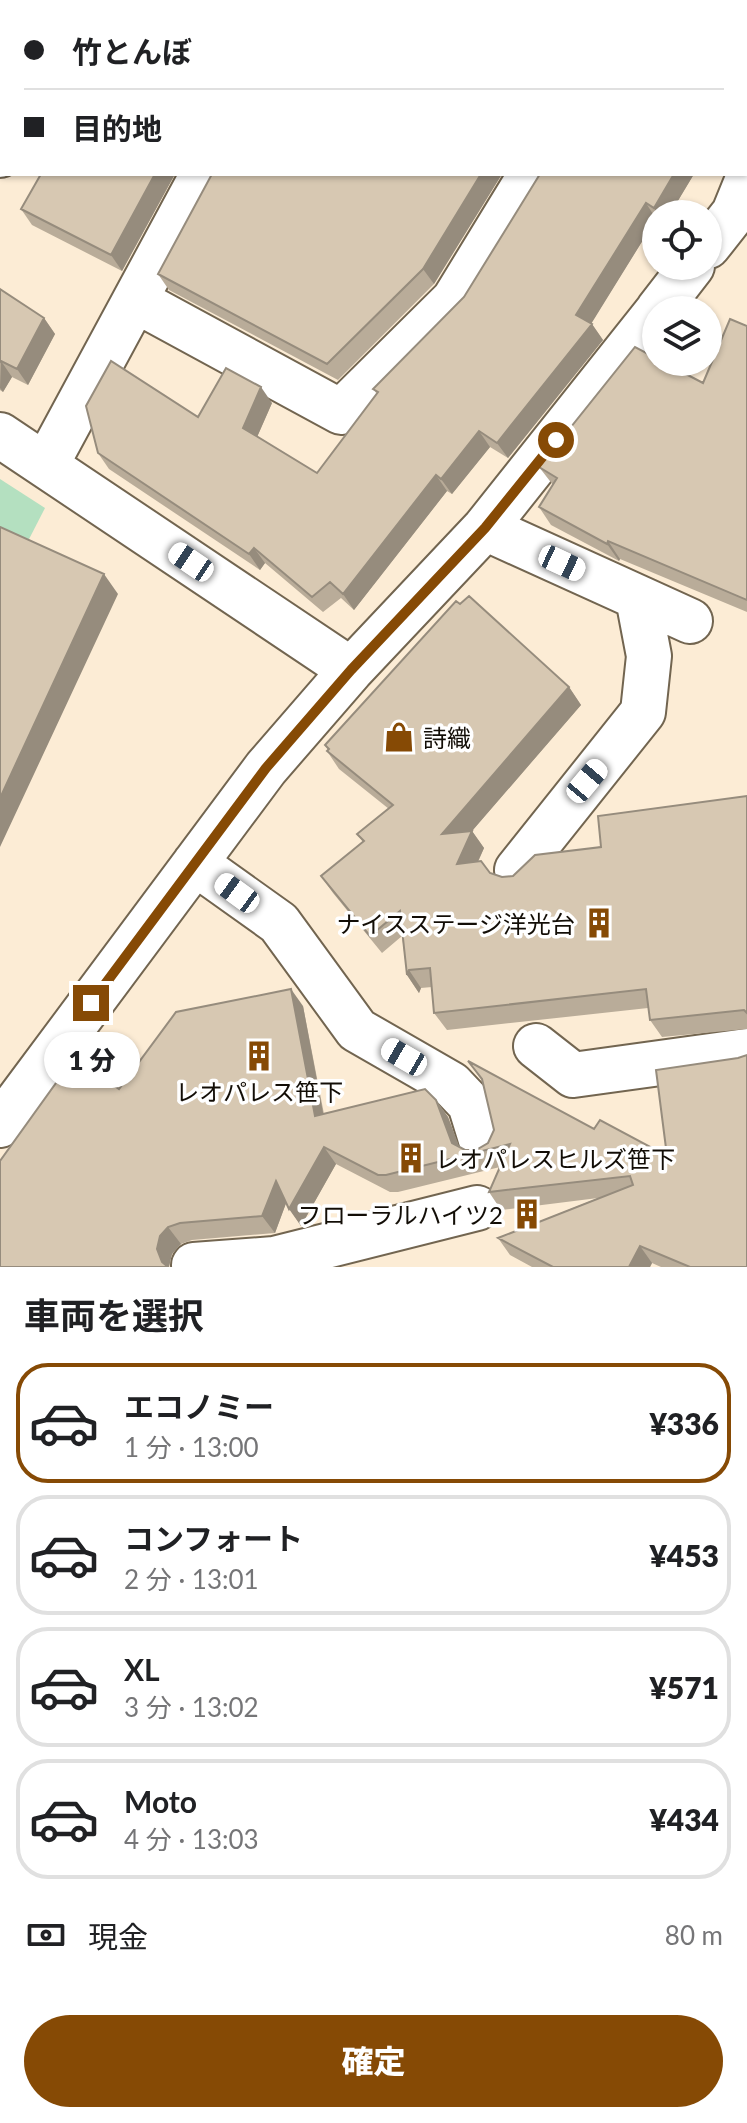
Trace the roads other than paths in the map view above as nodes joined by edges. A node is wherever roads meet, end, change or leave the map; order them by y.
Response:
1 (202, 176) edge
2 (530, 176) edge
3 (747, 181) edge
4 (722, 228) edge
5 (681, 280) edge
6 (669, 296) edge
7 (135, 300) junction
8 (642, 330) edge
9 (0, 435) edge
10 (46, 465) junction
11 (485, 528) junction
12 (638, 598) junction
13 (690, 621) dead end
14 (351, 670) junction
15 (195, 863) junction
16 (517, 870) edge
17 (536, 1046) dead end
18 (747, 1051) edge
19 (0, 1125) edge
20 (482, 1143) edge
21 (477, 1208) dead end
22 (276, 1263) edge
23 (194, 1265) edge

1 - 7 street
2 - 7 street
3 - 4 street
5 - 6 street
7 - 10 street
8 - 11 street
9 - 10 street
10 - 14 street
11 - 12 street
11 - 14 street
12 - 13 street
12 - 16 street
14 - 15 street
15 - 19 street
15 - 20 street
17 - 18 street
21 - 22 street
22 - 23 street

